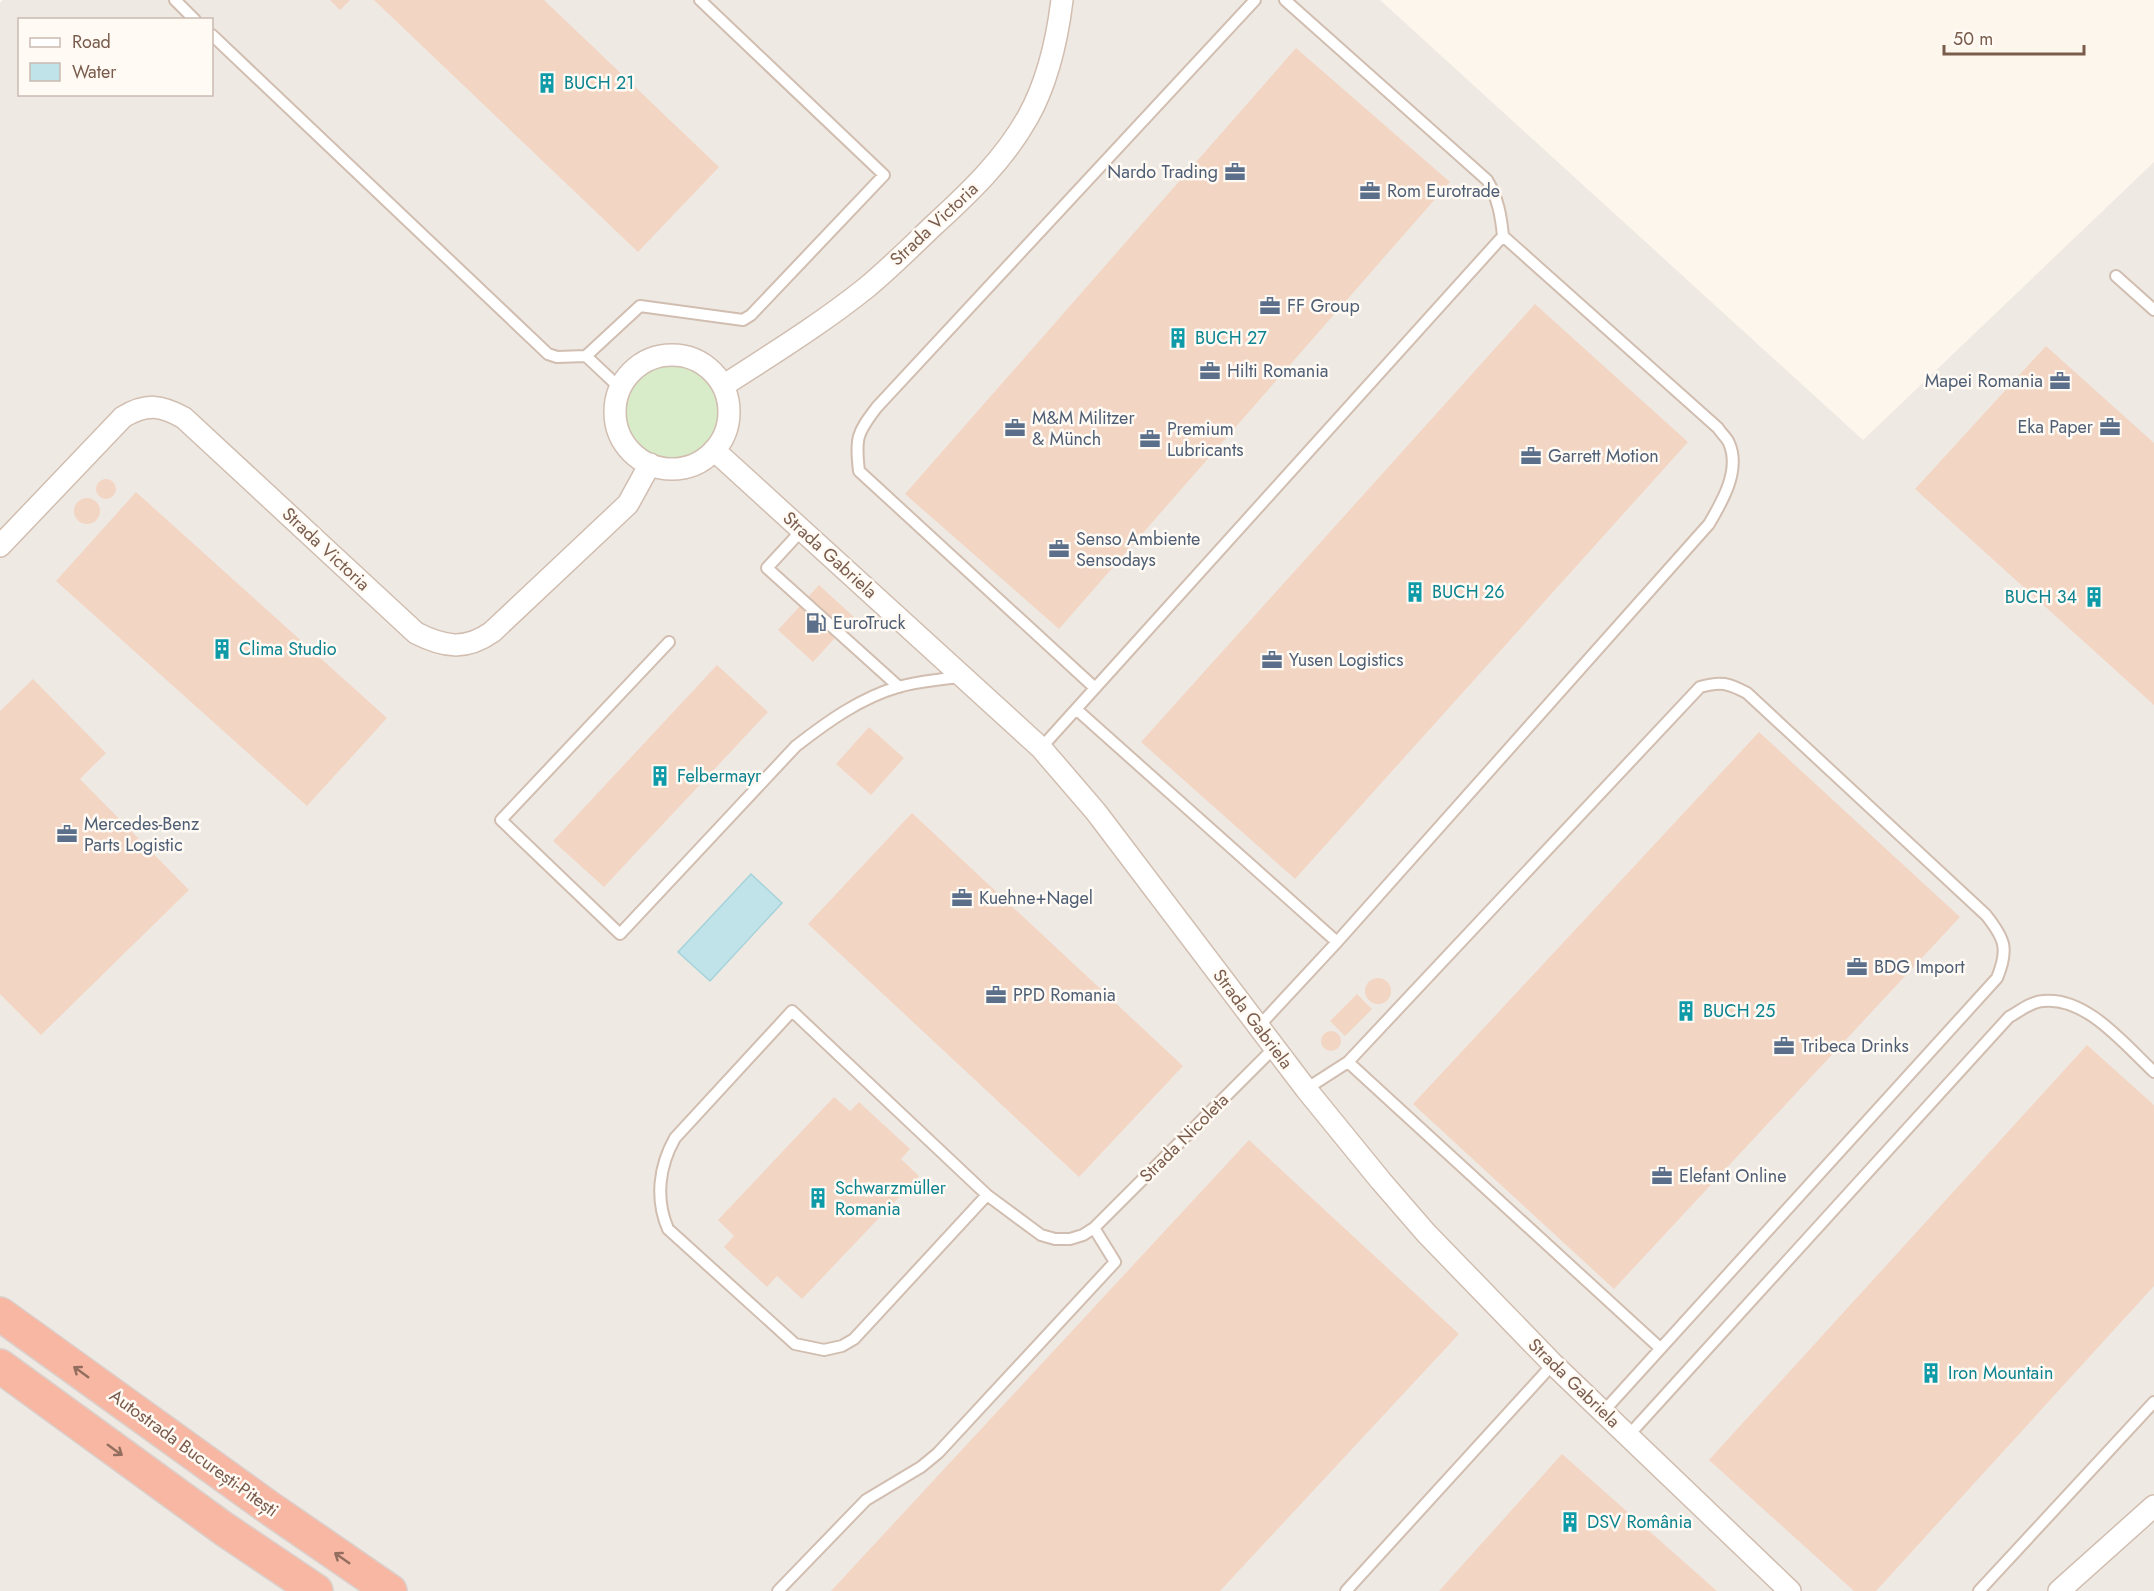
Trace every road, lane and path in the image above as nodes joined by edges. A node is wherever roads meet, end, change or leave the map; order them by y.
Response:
1 (175, 0) edge
2 (700, 0) edge
3 (1062, 0) edge
4 (1256, 0) edge
5 (1285, 0) edge
6 (193, 18) edge
7 (213, 36) edge
8 (1503, 236) junction
9 (2116, 276) dead end
10 (2154, 310) edge
11 (586, 356) junction
12 (723, 386) junction
13 (620, 388) junction
14 (714, 450) junction
15 (650, 464) junction
16 (802, 530) junction
17 (0, 546) edge
18 (669, 642) dead end
19 (963, 676) junction
20 (898, 687) junction
21 (1095, 688) junction
22 (1076, 709) junction
23 (1041, 748) junction
24 (1337, 942) junction
25 (1259, 1026) junction
26 (1274, 1048) junction
27 (1348, 1062) junction
28 (2154, 1072) edge
29 (1306, 1089) junction
30 (987, 1195) junction
31 (1094, 1228) junction
32 (0, 1314) edge
33 (1660, 1348) junction
34 (1553, 1364) junction
35 (0, 1366) edge
36 (2154, 1402) edge
37 (1603, 1412) junction
38 (1628, 1436) junction
39 (2154, 1506) edge
40 (224, 1529) junction
41 (309, 1591) edge
42 (316, 1591) edge
43 (390, 1591) edge
44 (778, 1591) edge
45 (1346, 1591) edge
46 (1791, 1591) edge
47 (1979, 1591) edge
48 (2059, 1591) edge

1 - 6 lane
2 - 11 lane
3 - 12 street, Strada Victoria
4 - 21 lane
5 - 8 lane
7 - 11 lane
8 - 21 lane
8 - 24 lane
9 - 10 lane
11 - 13 lane
12 - 13 street
12 - 14 street
13 - 15 street
14 - 15 street
14 - 16 street, Strada Gabriela
15 - 17 street, Strada Victoria
16 - 19 street, Strada Gabriela
16 - 20 lane
18 - 20 lane
19 - 20 lane
19 - 23 street, Strada Gabriela
21 - 22 lane
22 - 23 lane
22 - 24 lane
23 - 25 street, Strada Gabriela
24 - 25 lane
25 - 26 street, Strada Gabriela
26 - 29 street, Strada Gabriela
26 - 31 lane, Strada Nicoleta
27 - 29 lane
27 - 33 lane
27 - 33 lane
28 - 38 lane
29 - 34 street, Strada Gabriela
30 - 30 lane
30 - 31 lane
31 - 44 lane
43 -> 32 highway, Autostrada București-Pitești
33 - 37 lane
34 - 37 street, Strada Gabriela
34 - 45 lane
35 -> 40 highway
36 - 47 lane
37 - 38 street, Strada Gabriela
38 - 46 street, Strada Gabriela
39 - 48 street
40 - 41 highway
40 - 42 highway

